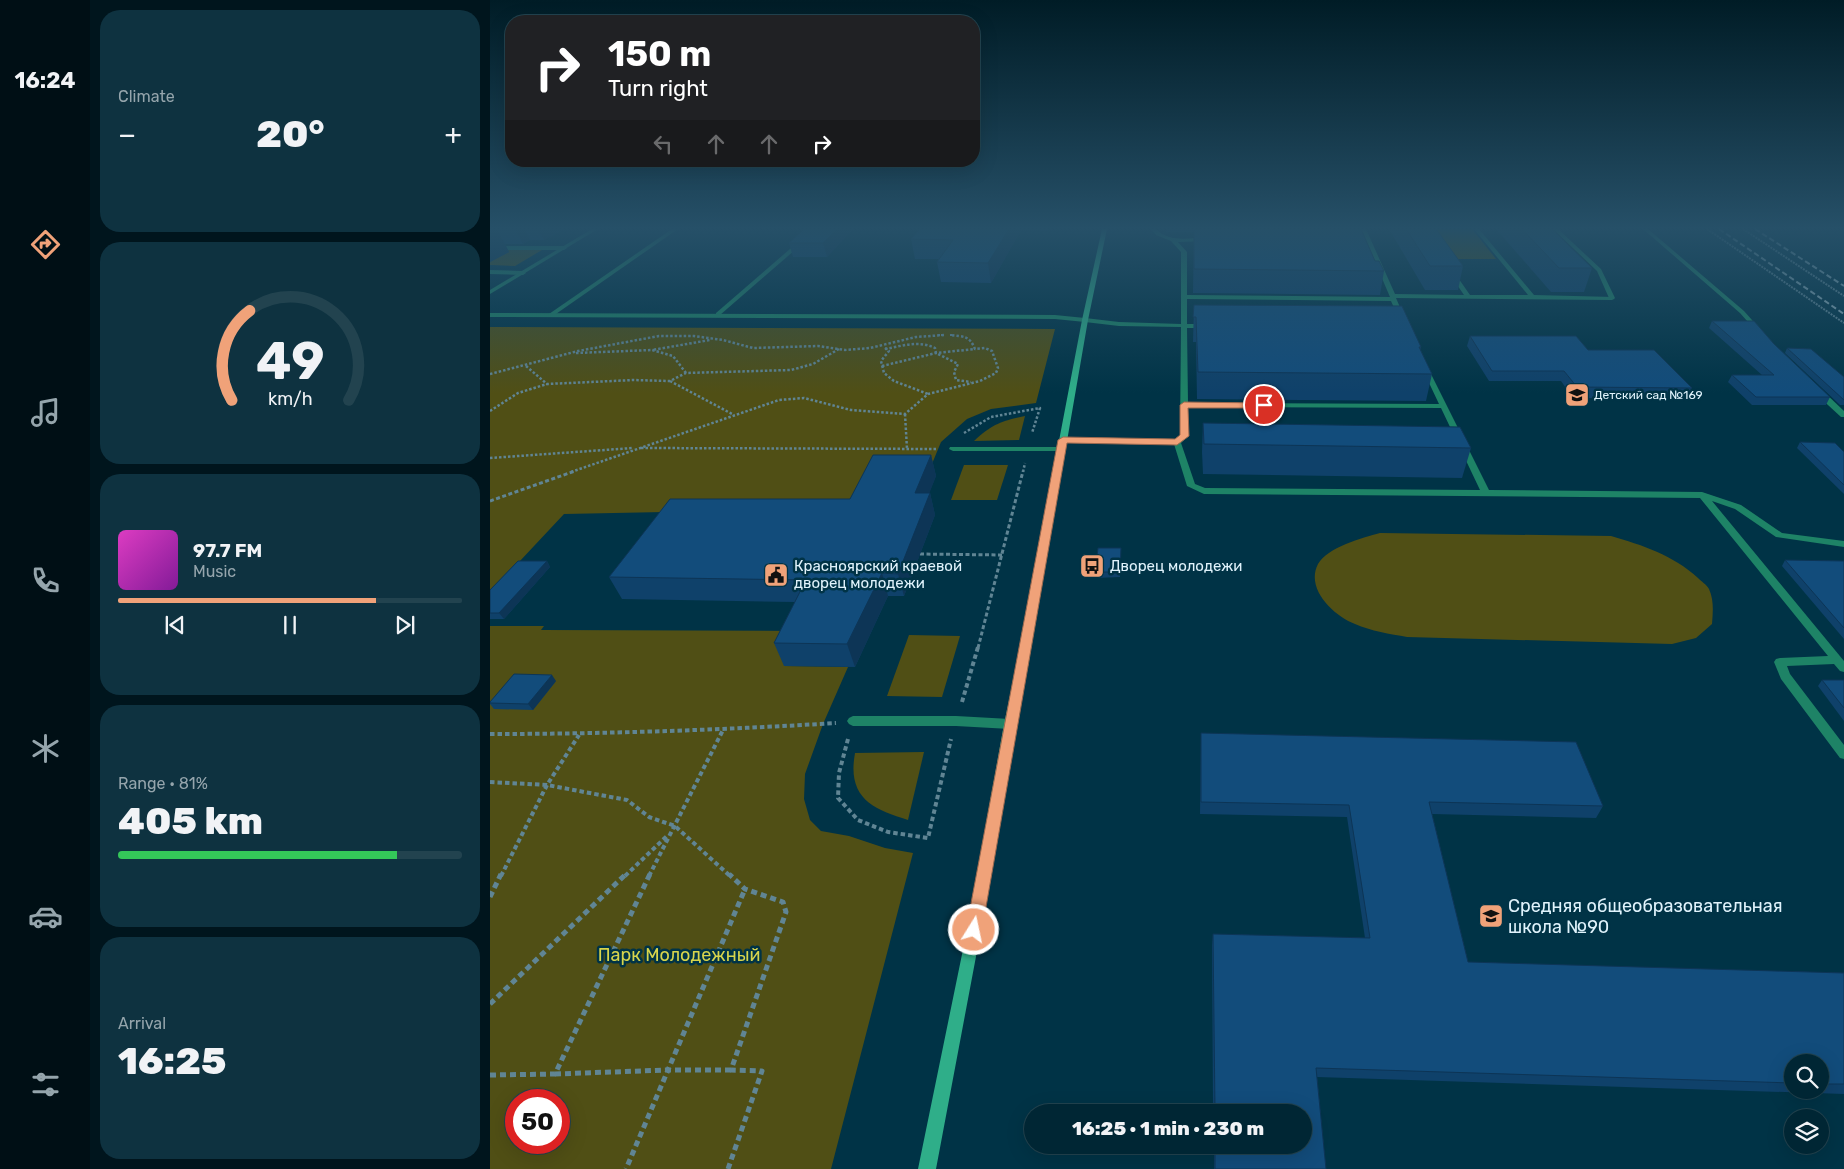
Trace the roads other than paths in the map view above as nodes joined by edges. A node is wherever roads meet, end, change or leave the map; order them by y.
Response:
1 (504, 284) edge
2 (597, 284) edge
3 (753, 284) edge
4 (1093, 284) edge
5 (1183, 284) edge
6 (1387, 284) edge
7 (1459, 284) edge
8 (1521, 284) edge
9 (1605, 284) edge
10 (1709, 284) edge
11 (490, 292) edge
12 (1183, 297) junction
13 (1468, 297) junction
14 (1532, 297) junction
15 (1393, 298) junction
16 (718, 314) junction
17 (490, 315) edge
18 (551, 315) junction
19 (1085, 320) junction
20 (1184, 326) junction
21 (1213, 326) edge
22 (1406, 327) edge
23 (1761, 334) edge
24 (1423, 362) edge
25 (1816, 388) edge
26 (1184, 405) junction
27 (1444, 406) junction
28 (1844, 414) edge
29 (1177, 442) junction
30 (1062, 445) junction
31 (951, 449) road end
32 (1486, 493) junction
33 (1702, 495) junction
34 (1844, 544) edge
35 (1841, 664) edge
36 (853, 720) road end
37 (1010, 724) junction
38 (1844, 754) edge
39 (927, 1169) edge

1 - 11 street
2 - 18 street
3 - 16 street
4 - 19 main road
5 - 12 street
6 - 15 street
7 - 13 street
8 - 14 street
9 - 14 street
10 - 23 street
12 - 15 street
12 - 20 street
13 - 14 street
13 - 15 street
15 - 22 street
16 - 18 street
16 - 19 street
17 - 18 street
19 - 20 street
19 - 30 main road
20 - 21 street
20 - 26 street
24 - 27 street
25 - 28 street
26 - 27 street
26 - 29 street
27 - 32 street
29 - 30 street
29 - 32 street
30 - 31 street
30 - 37 main road
32 - 33 street
33 - 34 street
33 - 35 street
35 - 38 street
36 - 37 street
37 - 39 main road

